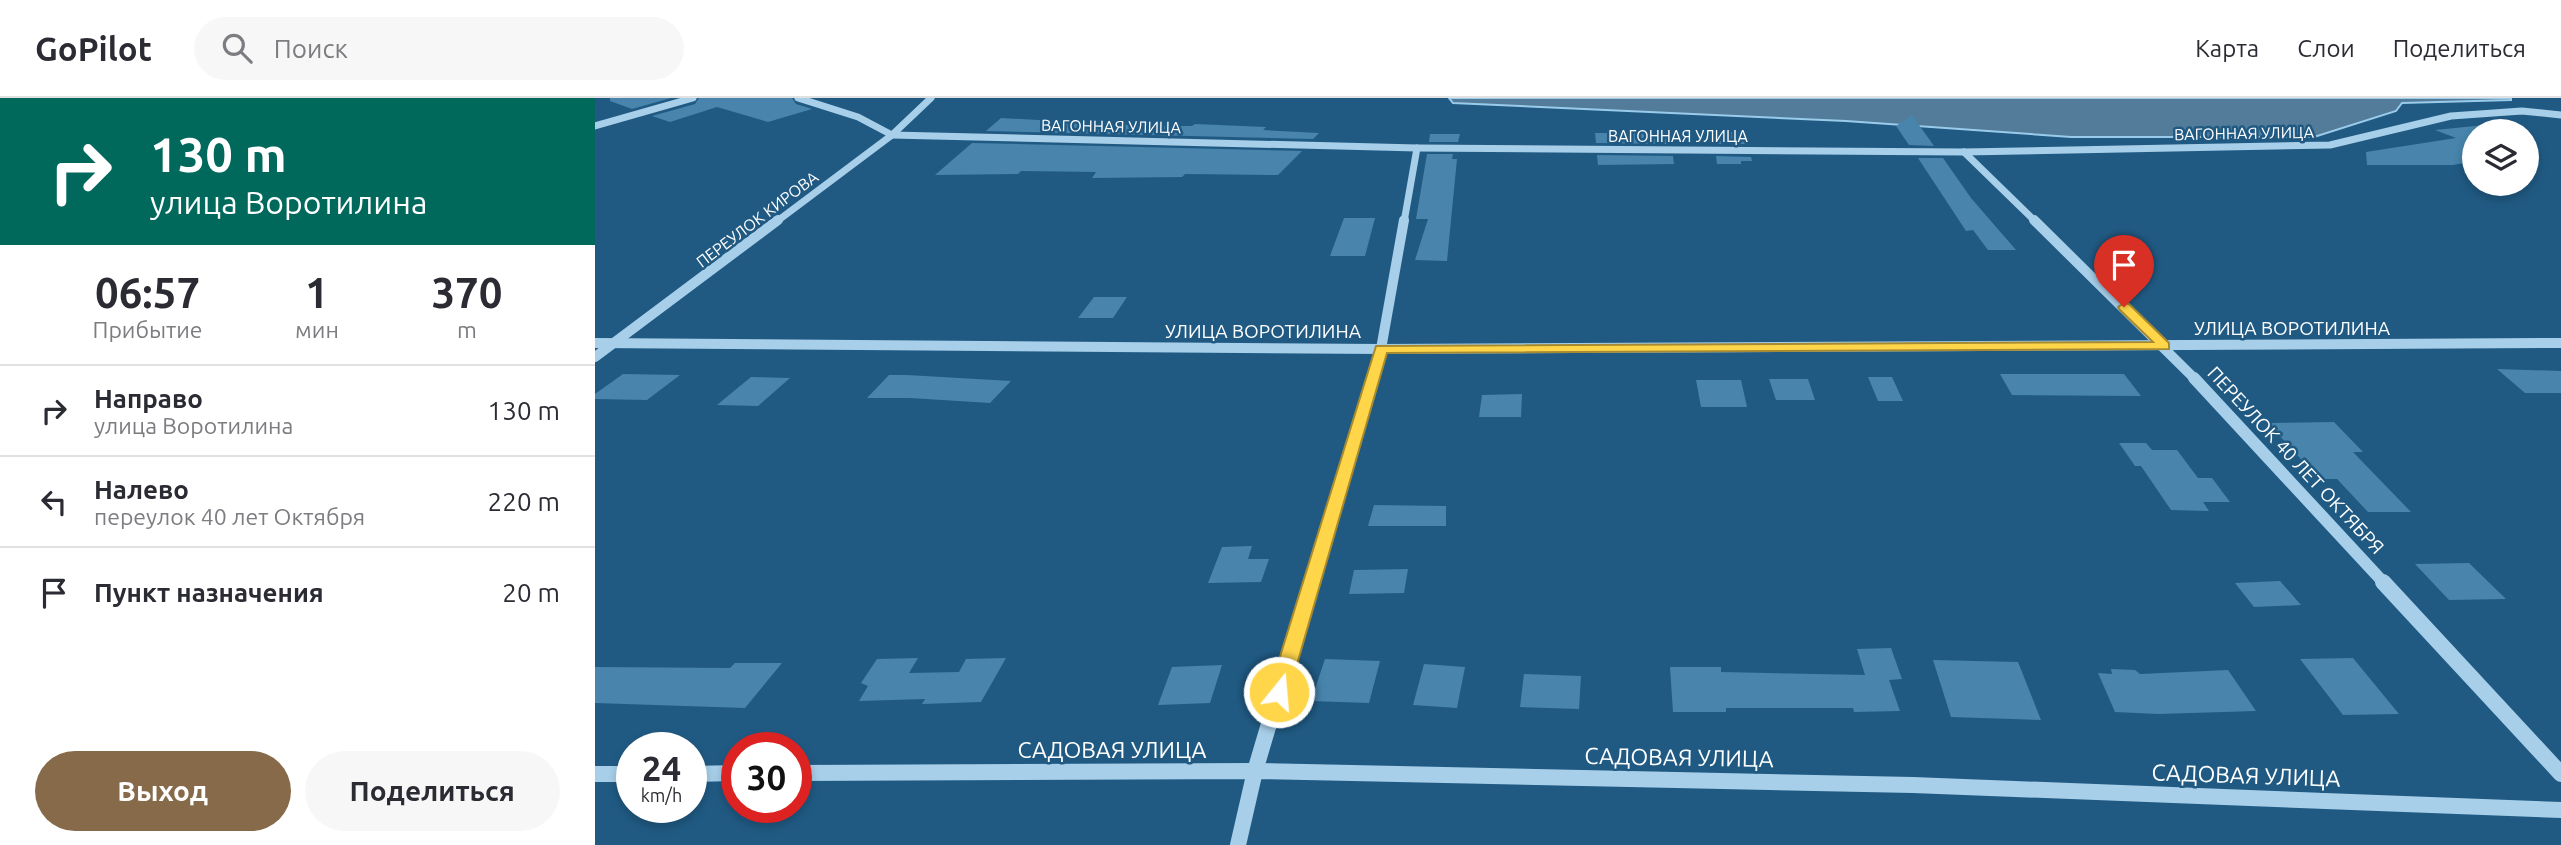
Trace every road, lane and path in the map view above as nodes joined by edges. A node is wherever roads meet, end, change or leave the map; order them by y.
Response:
1 (693, 98) edge
2 (798, 98) edge
3 (931, 98) edge
4 (2561, 115) edge
5 (595, 126) edge
6 (892, 135) junction
7 (1417, 148) junction
8 (1964, 152) junction
9 (595, 343) edge
10 (615, 343) junction
11 (2561, 343) edge
12 (2164, 346) junction
13 (1381, 349) junction
14 (595, 357) edge
15 (1255, 771) junction
16 (812, 773) edge
17 (595, 774) edge
18 (616, 774) edge
19 (2561, 774) edge
20 (2561, 810) edge
21 (1238, 845) edge

1 - 5 street
2 - 6 street, ВАГОННАЯ УЛИЦА
3 - 6 street, ПЕРЕУЛОК КИРОВА
4 - 8 street, ВАГОННАЯ УЛИЦА
6 - 7 street, ВАГОННАЯ УЛИЦА
6 - 10 street, ПЕРЕУЛОК КИРОВА
7 - 8 street, ВАГОННАЯ УЛИЦА
7 - 13 street
8 - 12 street, ПЕРЕУЛОК 40 ЛЕТ ОКТЯБРЯ
9 - 10 street, УЛИЦА ВОРОТИЛИНА
10 - 13 street, УЛИЦА ВОРОТИЛИНА
10 - 14 street, ПЕРЕУЛОК КИРОВА
11 - 12 street, УЛИЦА ВОРОТИЛИНА
12 - 13 street, УЛИЦА ВОРОТИЛИНА
12 - 19 street, ПЕРЕУЛОК 40 ЛЕТ ОКТЯБРЯ
13 - 15 street
15 - 16 street, САДОВАЯ УЛИЦА
15 - 20 street, САДОВАЯ УЛИЦА
15 - 21 street
17 - 18 street

